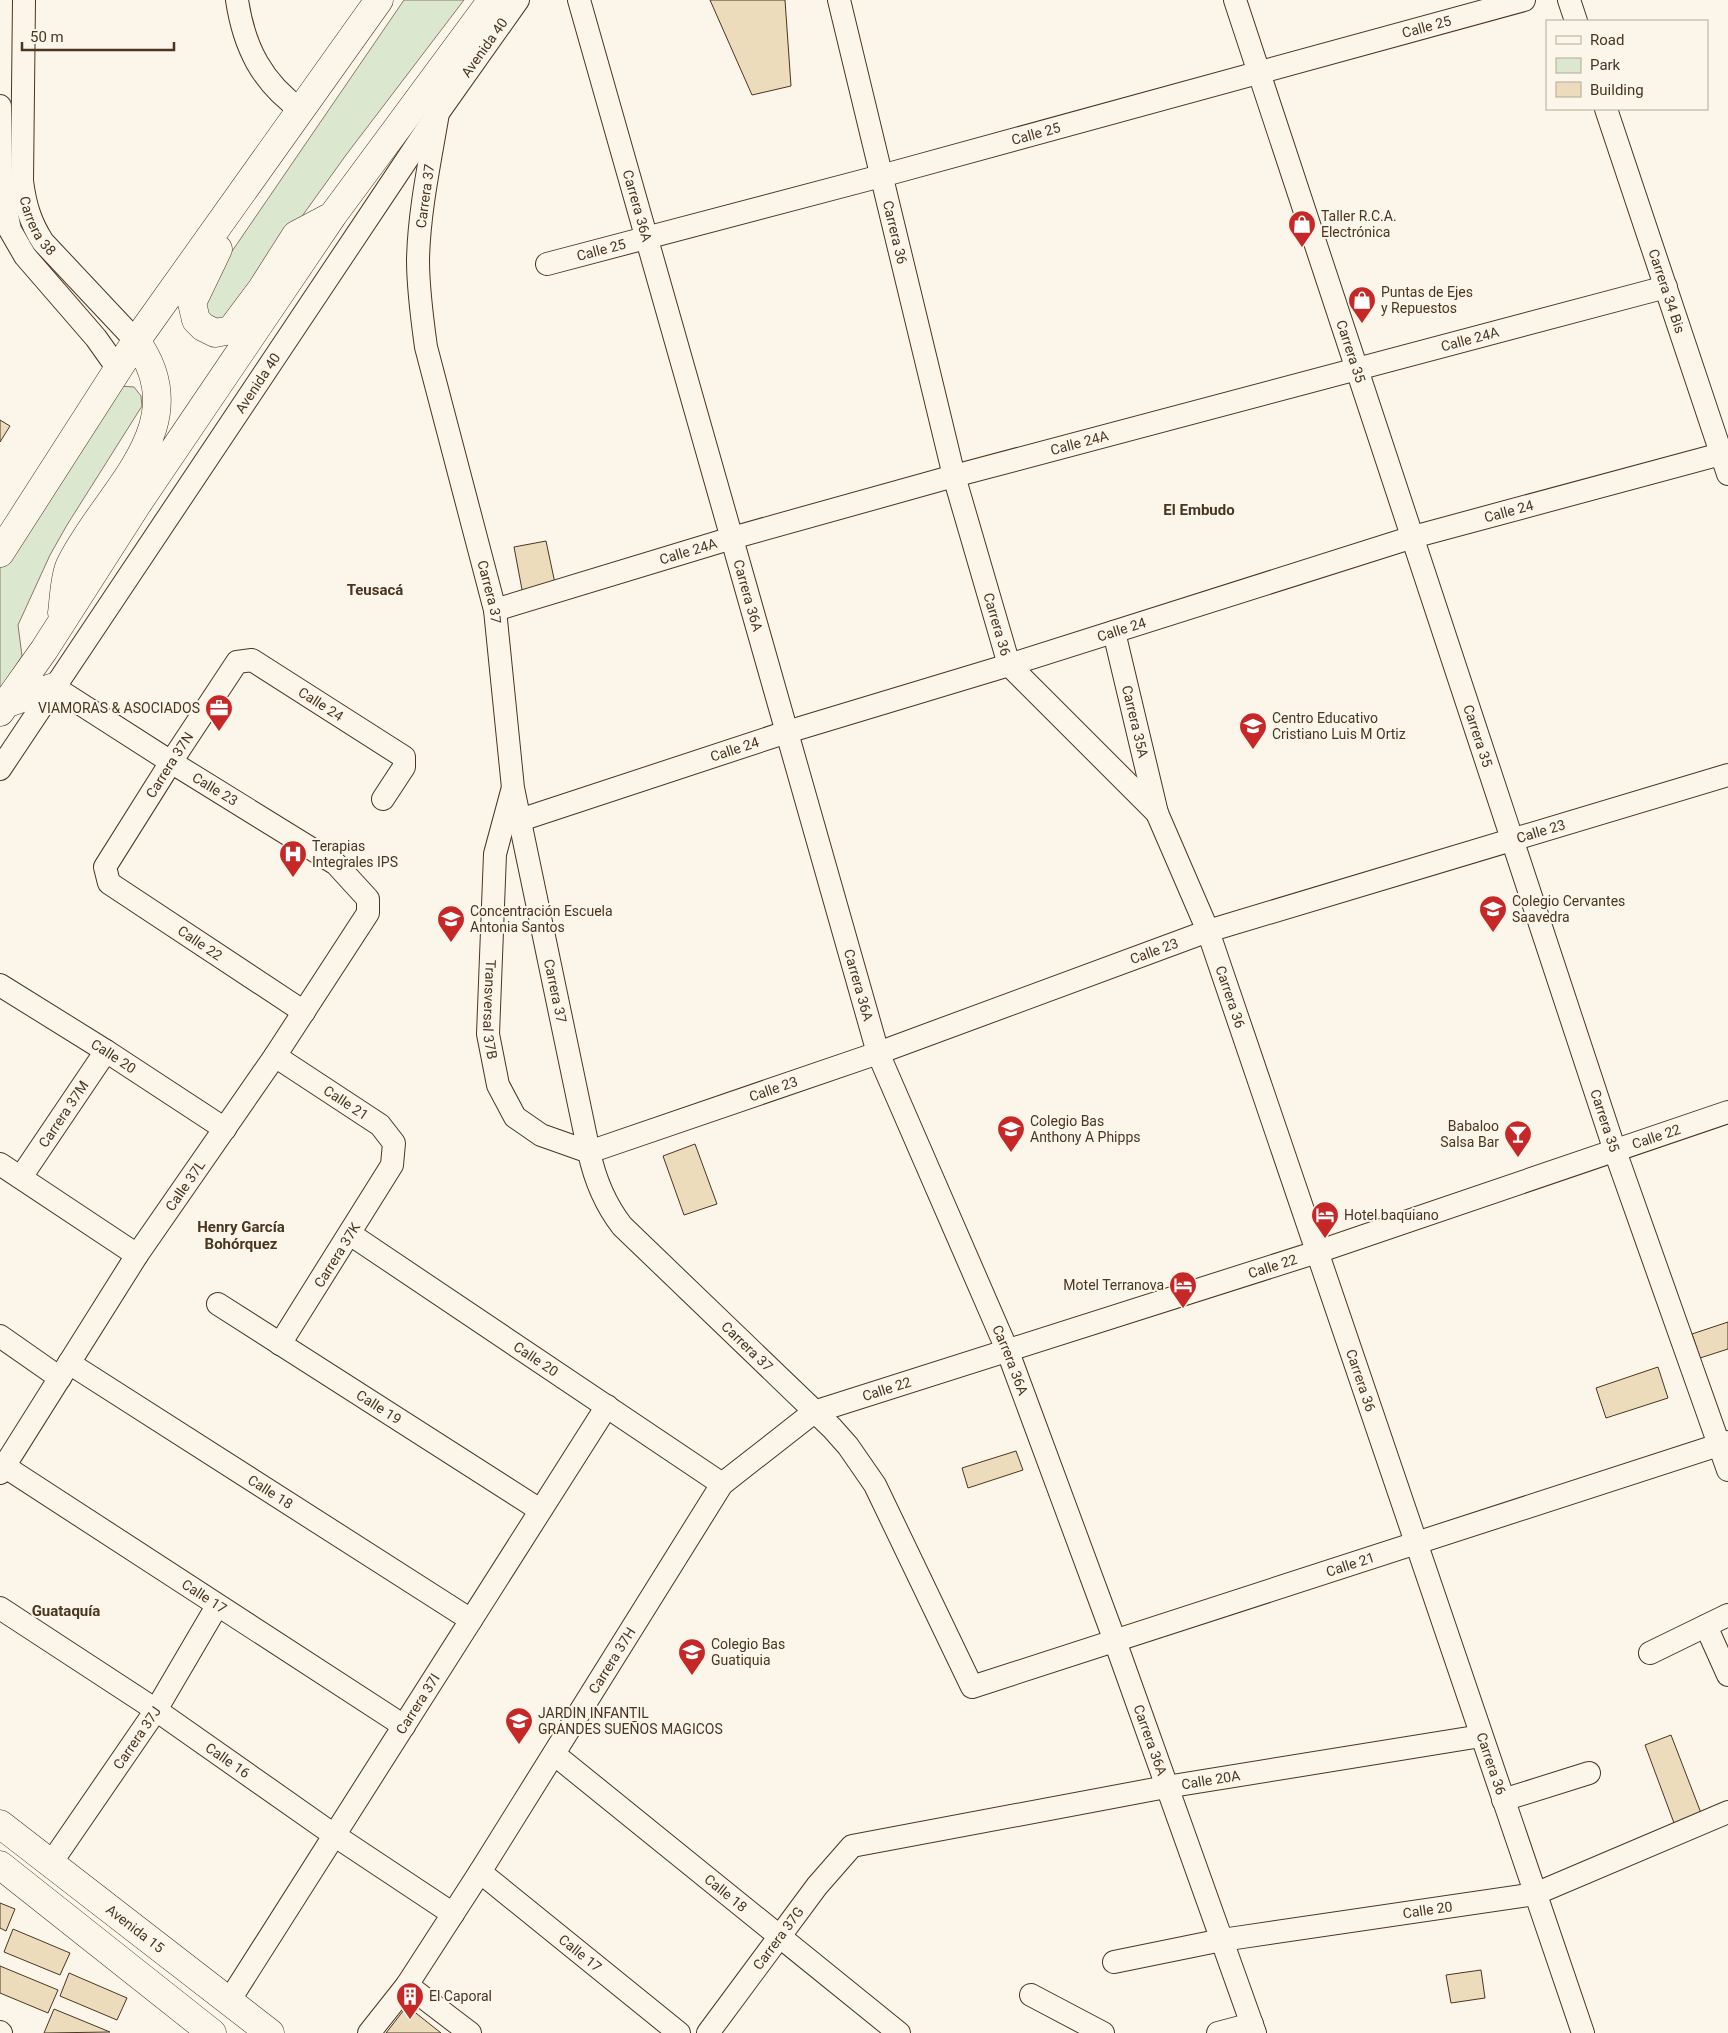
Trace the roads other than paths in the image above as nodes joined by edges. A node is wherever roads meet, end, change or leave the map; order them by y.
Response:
1 (24, 0) edge
2 (237, 0) edge
3 (379, 0) edge
4 (492, 0) edge
5 (518, 0) edge
6 (579, 0) edge
7 (839, 0) edge
8 (1235, 0) edge
9 (1524, 0) edge
10 (1569, 0) edge
11 (1576, 20) edge
12 (1260, 72) junction
13 (24, 75) junction
14 (0, 105) edge
15 (301, 110) junction
16 (1606, 110) edge
17 (438, 113) junction
18 (881, 176) junction
19 (238, 196) junction
20 (333, 215) junction
21 (646, 237) junction
22 (547, 264) dead end
23 (1666, 287) junction
24 (136, 341) junction
25 (118, 369) junction
26 (1358, 370) junction
27 (1726, 460) edge
28 (954, 476) junction
29 (1413, 537) junction
30 (732, 538) junction
31 (0, 552) edge
32 (495, 610) junction
33 (60, 625) junction
34 (1114, 632) junction
35 (237, 662) joint
36 (1009, 665) junction
37 (54, 687) junction
38 (3, 708) edge
39 (787, 732) junction
40 (170, 762) junction
41 (0, 769) edge
42 (1728, 775) edge
43 (513, 788) junction
44 (383, 799) dead end
45 (1157, 813) junction
46 (520, 820) junction
47 (1512, 841) junction
48 (105, 868) joint
49 (368, 899) joint
50 (1208, 931) junction
51 (0, 985) edge
52 (304, 1012) junction
53 (106, 1051) junction
54 (878, 1053) junction
55 (275, 1056) junction
56 (1728, 1112) edge
57 (225, 1128) junction
58 (1616, 1151) junction
59 (589, 1152) junction
60 (0, 1164) edge
61 (392, 1165) joint
62 (20, 1177) junction
63 (350, 1234) junction
64 (1317, 1252) junction
65 (137, 1256) junction
66 (218, 1304) dead end
67 (0, 1336) edge
68 (280, 1344) junction
69 (1008, 1352) junction
70 (64, 1371) junction
71 (606, 1406) junction
72 (814, 1412) junction
73 (1724, 1444) edge
74 (5, 1457) edge
75 (1728, 1470) edge
76 (722, 1484) junction
77 (540, 1510) junction
78 (1416, 1543) junction
79 (217, 1606) junction
80 (0, 1608) edge
81 (1728, 1615) edge
82 (471, 1620) junction
83 (1706, 1626) junction
84 (1115, 1641) junction
85 (1650, 1653) dead end
86 (1728, 1675) edge
87 (972, 1687) joint
88 (156, 1710) junction
89 (404, 1726) junction
90 (1481, 1736) junction
91 (554, 1754) junction
92 (1590, 1774) dead end
93 (1166, 1786) junction
94 (1504, 1800) junction
95 (1728, 1812) edge
96 (0, 1824) edge
97 (334, 1836) junction
98 (852, 1846) joint
99 (50, 1863) junction
100 (0, 1865) edge
101 (480, 1872) junction
102 (1535, 1894) junction
103 (453, 1914) junction
104 (779, 1936) junction
105 (1222, 1940) junction
106 (1114, 1962) dead end
107 (407, 1985) junction
108 (1031, 1994) dead end
109 (229, 2001) junction
110 (1253, 2029) edge
111 (212, 2033) edge
112 (270, 2033) edge
113 (369, 2033) edge
114 (470, 2033) edge
115 (679, 2033) edge
116 (708, 2033) edge
117 (899, 2033) edge
118 (1103, 2033) edge
119 (1218, 2033) edge
120 (1583, 2033) edge

1 - 13 street, Carrera 38
2 - 15 street
3 - 15 main road
4 - 20 main road, Avenida 40
5 - 17 street, Avenida 40
6 - 21 street, Carrera 36A
7 - 18 street, Carrera 36
8 - 12 street, Carrera 35
9 - 12 street, Calle 25
10 - 11 street
12 - 18 street, Calle 25
12 - 26 street, Carrera 35
13 - 14 street, Carrera 38
13 - 24 street, Carrera 38
14 - 25 street, Carrera 38
15 - 19 main road
16 - 23 street, Carrera 34 Bis
17 - 32 street, Carrera 37
17 - 37 street, Avenida 40
18 - 21 street, Calle 25
18 - 28 street, Carrera 36
19 - 20 main road
19 - 24 main road
20 - 33 main road, Avenida 40
21 - 22 street, Calle 25
21 - 30 street, Carrera 36A
23 - 26 street, Calle 24A
23 - 27 street, Carrera 34 Bis
24 - 25 main road
24 - 33 main road
25 - 31 main road
26 - 28 street, Calle 24A
26 - 29 street, Carrera 35
27 - 29 street, Calle 24
28 - 30 street, Calle 24A
28 - 36 street, Carrera 36
29 - 34 street, Calle 24
29 - 47 street, Carrera 35
30 - 32 street, Calle 24A
30 - 39 street, Carrera 36A
32 - 43 street, Carrera 37
33 - 38 main road, Avenida 40
34 - 36 street, Calle 24
34 - 45 street, Carrera 35A
35 - 40 street, Carrera 37N
35 - 44 street, Calle 24
36 - 39 street, Calle 24
36 - 45 street, Carrera 36
37 - 38 main road
37 - 40 street, Calle 23
37 - 41 street, Avenida 40
39 - 46 street, Calle 24
39 - 54 street, Carrera 36A
40 - 48 street, Carrera 37N
40 - 49 street, Calle 23
42 - 47 street, Calle 23
43 - 46 street, Carrera 37
43 - 59 street, Transversal 37B
45 - 50 street, Carrera 36
46 - 59 street, Carrera 37
47 - 50 street, Calle 23
47 - 58 street, Carrera 35
48 - 52 street, Calle 22
49 - 52 street, Calle 37L
50 - 54 street, Calle 23
50 - 64 street, Carrera 36
51 - 53 street, Calle 20
52 - 55 street, Calle 37L
53 - 57 street, Calle 20
53 - 62 street, Carrera 37M
54 - 59 street, Calle 23
54 - 69 street, Carrera 36A
55 - 57 street, Calle 37L
55 - 61 street, Calle 21
56 - 58 street, Calle 22
57 - 65 street, Calle 37L
58 - 64 street, Calle 22
58 - 73 street, Carrera 35
59 - 72 street, Carrera 37
60 - 62 street
61 - 63 street, Carrera 37K
62 - 65 street
63 - 68 street, Carrera 37K
63 - 71 street, Calle 20
64 - 69 street, Calle 22
64 - 78 street, Carrera 36
65 - 70 street, Calle 37L
66 - 68 street, Calle 19
67 - 70 street, Calle 18
68 - 77 street, Calle 19
69 - 72 street, Calle 22
69 - 84 street, Carrera 36A
70 - 74 street, Calle 37L
70 - 82 street, Calle 18
71 - 76 street, Calle 20
71 - 77 street, Carrera 37I
72 - 76 street, Carrera 37H
72 - 87 street, Carrera 37
73 - 75 street, Carrera 35
73 - 78 street, Calle 21
74 - 79 street, Calle 17
76 - 91 street, Carrera 37H
77 - 82 street, Carrera 37I
78 - 84 street, Calle 21
78 - 90 street, Carrera 36
79 - 88 street, Carrera 37J
79 - 89 street, Calle 17
80 - 88 street, Calle 16
81 - 83 street
82 - 89 street, Carrera 37I
83 - 85 street
83 - 86 street
84 - 87 street, Calle 21
84 - 93 street, Carrera 36A
88 - 97 street, Calle 16
88 - 99 street, Carrera 37J
89 - 97 street, Carrera 37I
90 - 93 street, Calle 20A
90 - 94 street, Carrera 36
91 - 101 street, Carrera 37H
91 - 104 street, Calle 18
92 - 94 street
93 - 98 street, Calle 20A
93 - 105 street, Carrera 36A
94 - 102 street, Carrera 36
95 - 102 street, Calle 20
96 - 99 main road, Avenida 15
97 - 103 street, Calle 16
97 - 109 street, Carrera 37I
98 - 104 street, Carrera 37G
99 - 109 main road, Avenida 15
100 - 111 main road
101 - 103 street, Carrera 37H
101 - 115 street, Calle 17
102 - 105 street, Calle 20
102 - 120 street, Carrera 36
103 - 107 street, Carrera 37H
104 - 116 street, Carrera 37G
104 - 117 street, Calle 18
105 - 106 street, Calle 20
105 - 110 street
107 - 113 street, Carrera 37H
107 - 114 street
108 - 118 street
109 - 112 main road, Avenida 15
110 - 119 street

